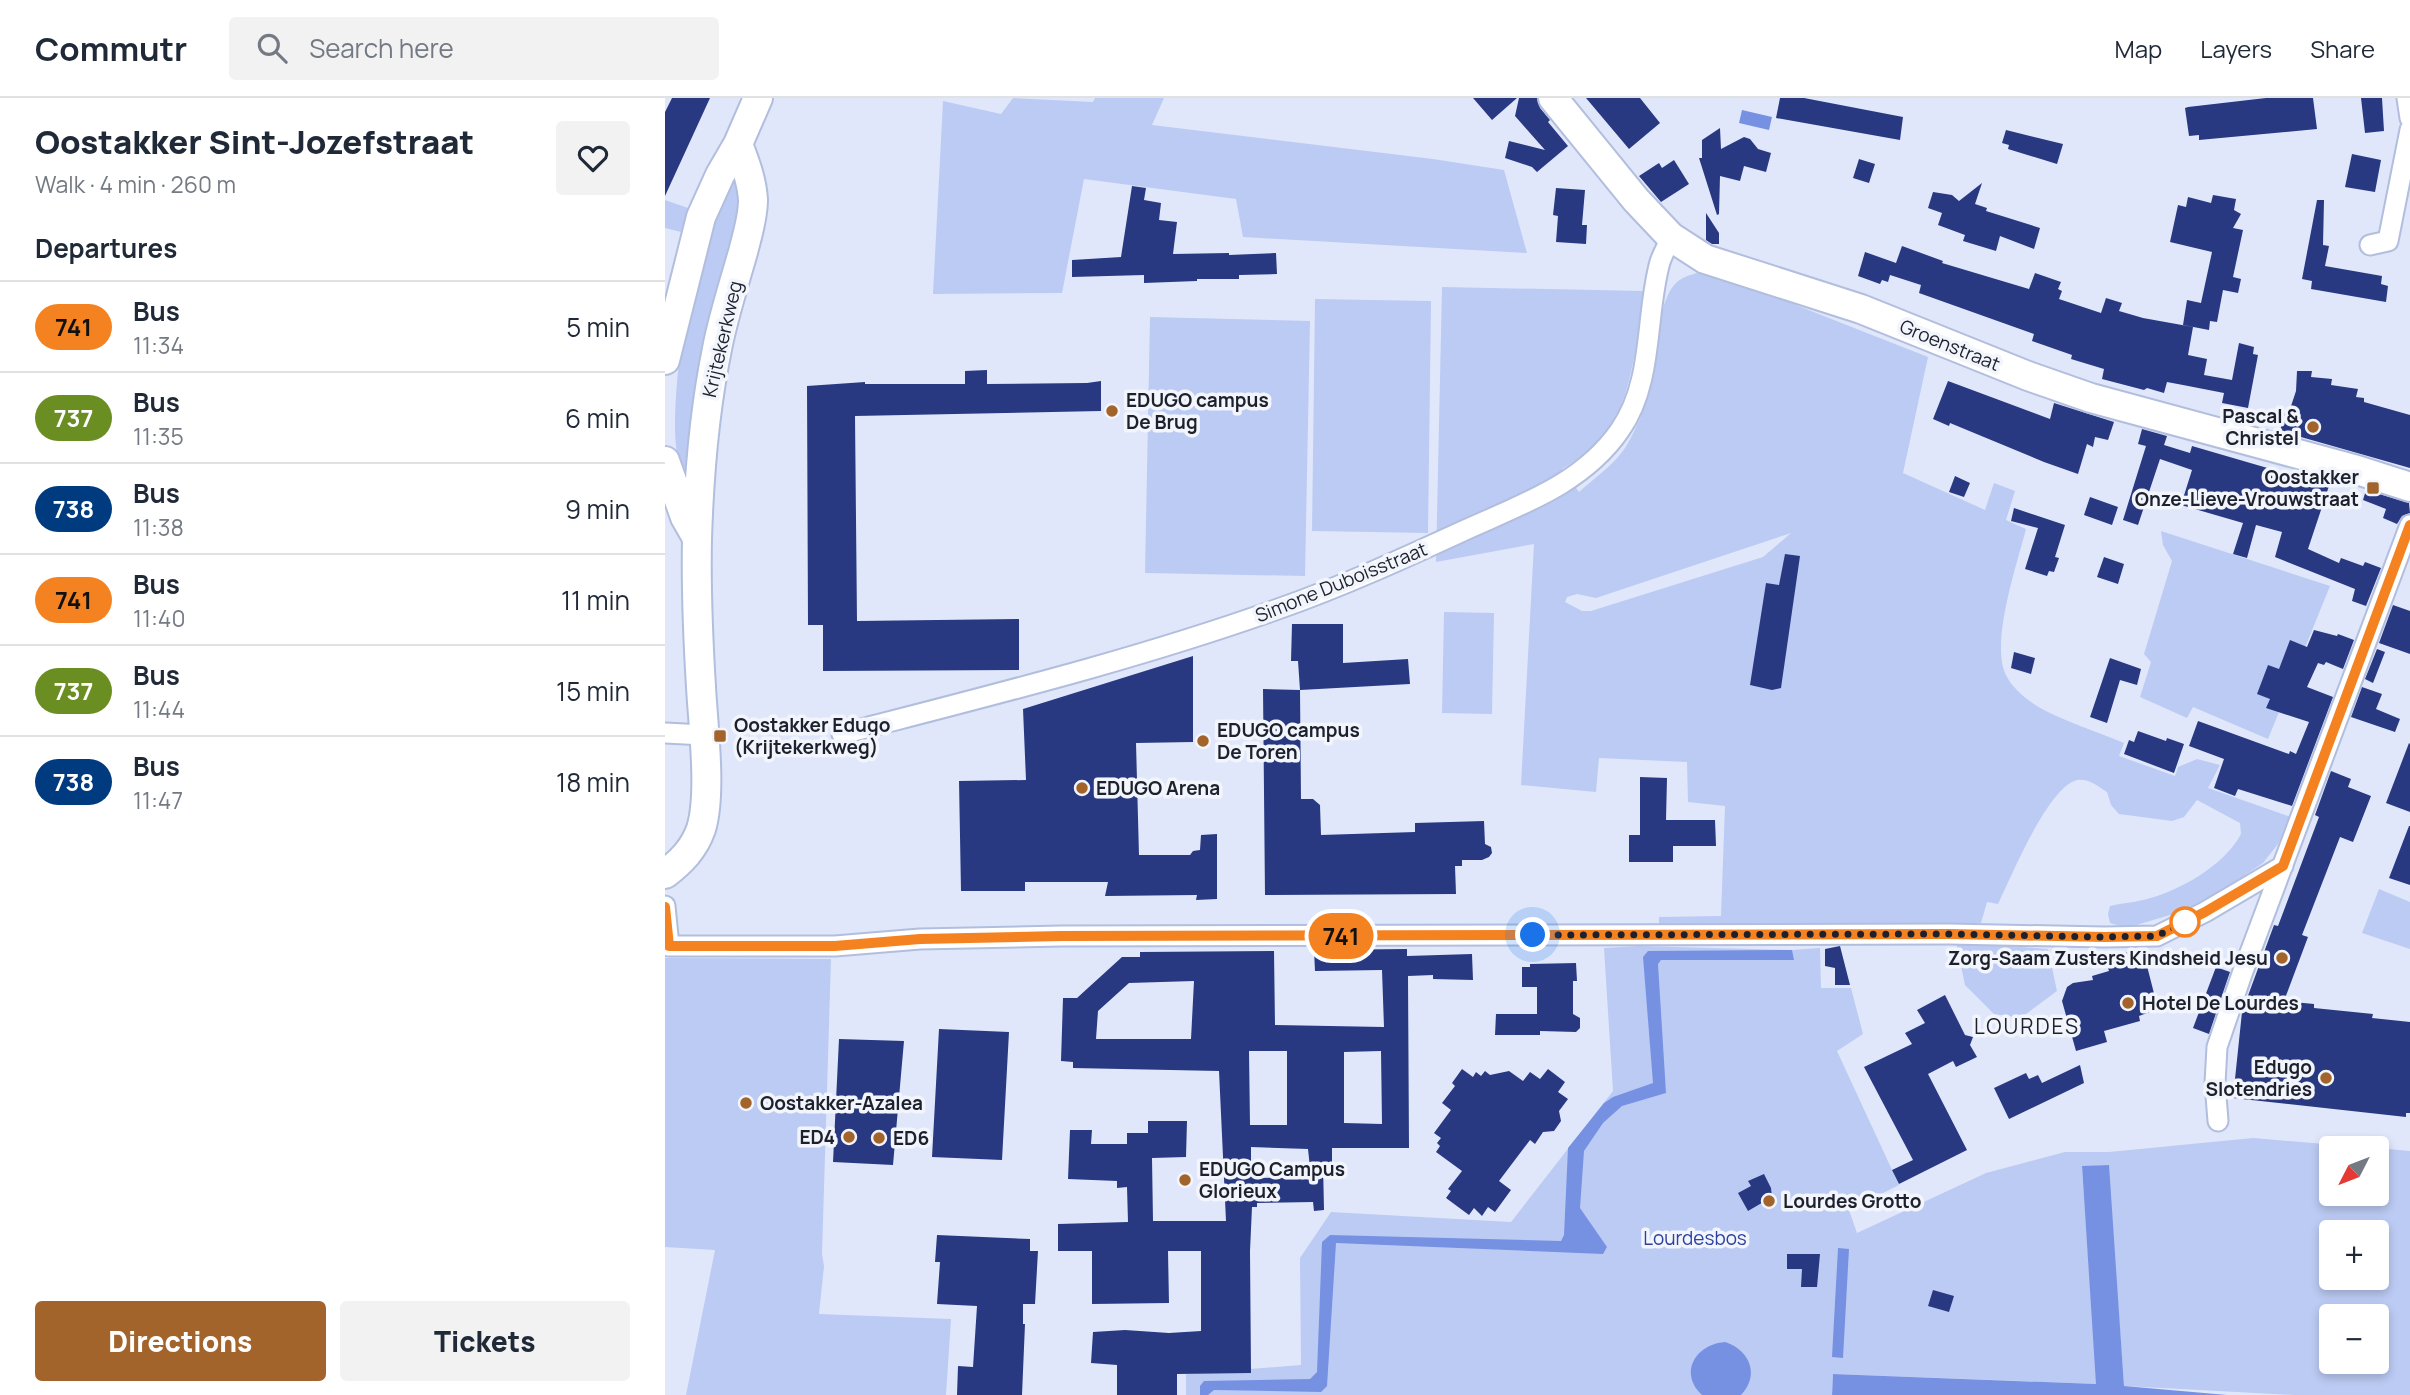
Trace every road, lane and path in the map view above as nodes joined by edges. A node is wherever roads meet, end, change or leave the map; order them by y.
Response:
1 (758, 98) edge
2 (1553, 98) edge
3 (2407, 98) edge
4 (2410, 118) edge
5 (2410, 130) edge
6 (738, 144) junction
7 (1671, 237) junction
8 (2370, 245) dead end
9 (665, 360) edge
10 (699, 475) junction
11 (667, 477) edge
12 (2410, 486) edge
13 (2410, 526) edge
14 (697, 538) junction
15 (665, 733) edge
16 (842, 734) dead end
17 (705, 735) junction
18 (2283, 866) junction
19 (665, 874) edge
20 (665, 906) edge
21 (2218, 1121) dead end

1 - 6 street
2 - 7 street, Groenstraat
3 - 4 street
5 - 8 street
6 - 9 street
6 - 10 street, Krijtekerkweg
7 - 12 street, Groenstraat
7 - 16 street, Simone Duboisstraat
10 - 11 street
10 - 14 street, Krijtekerkweg
11 - 14 street, Krijtekerkweg
13 - 18 street
14 - 17 street, Krijtekerkweg
15 - 17 street
17 - 19 street, Krijtekerkweg
18 - 20 street
18 - 21 street

